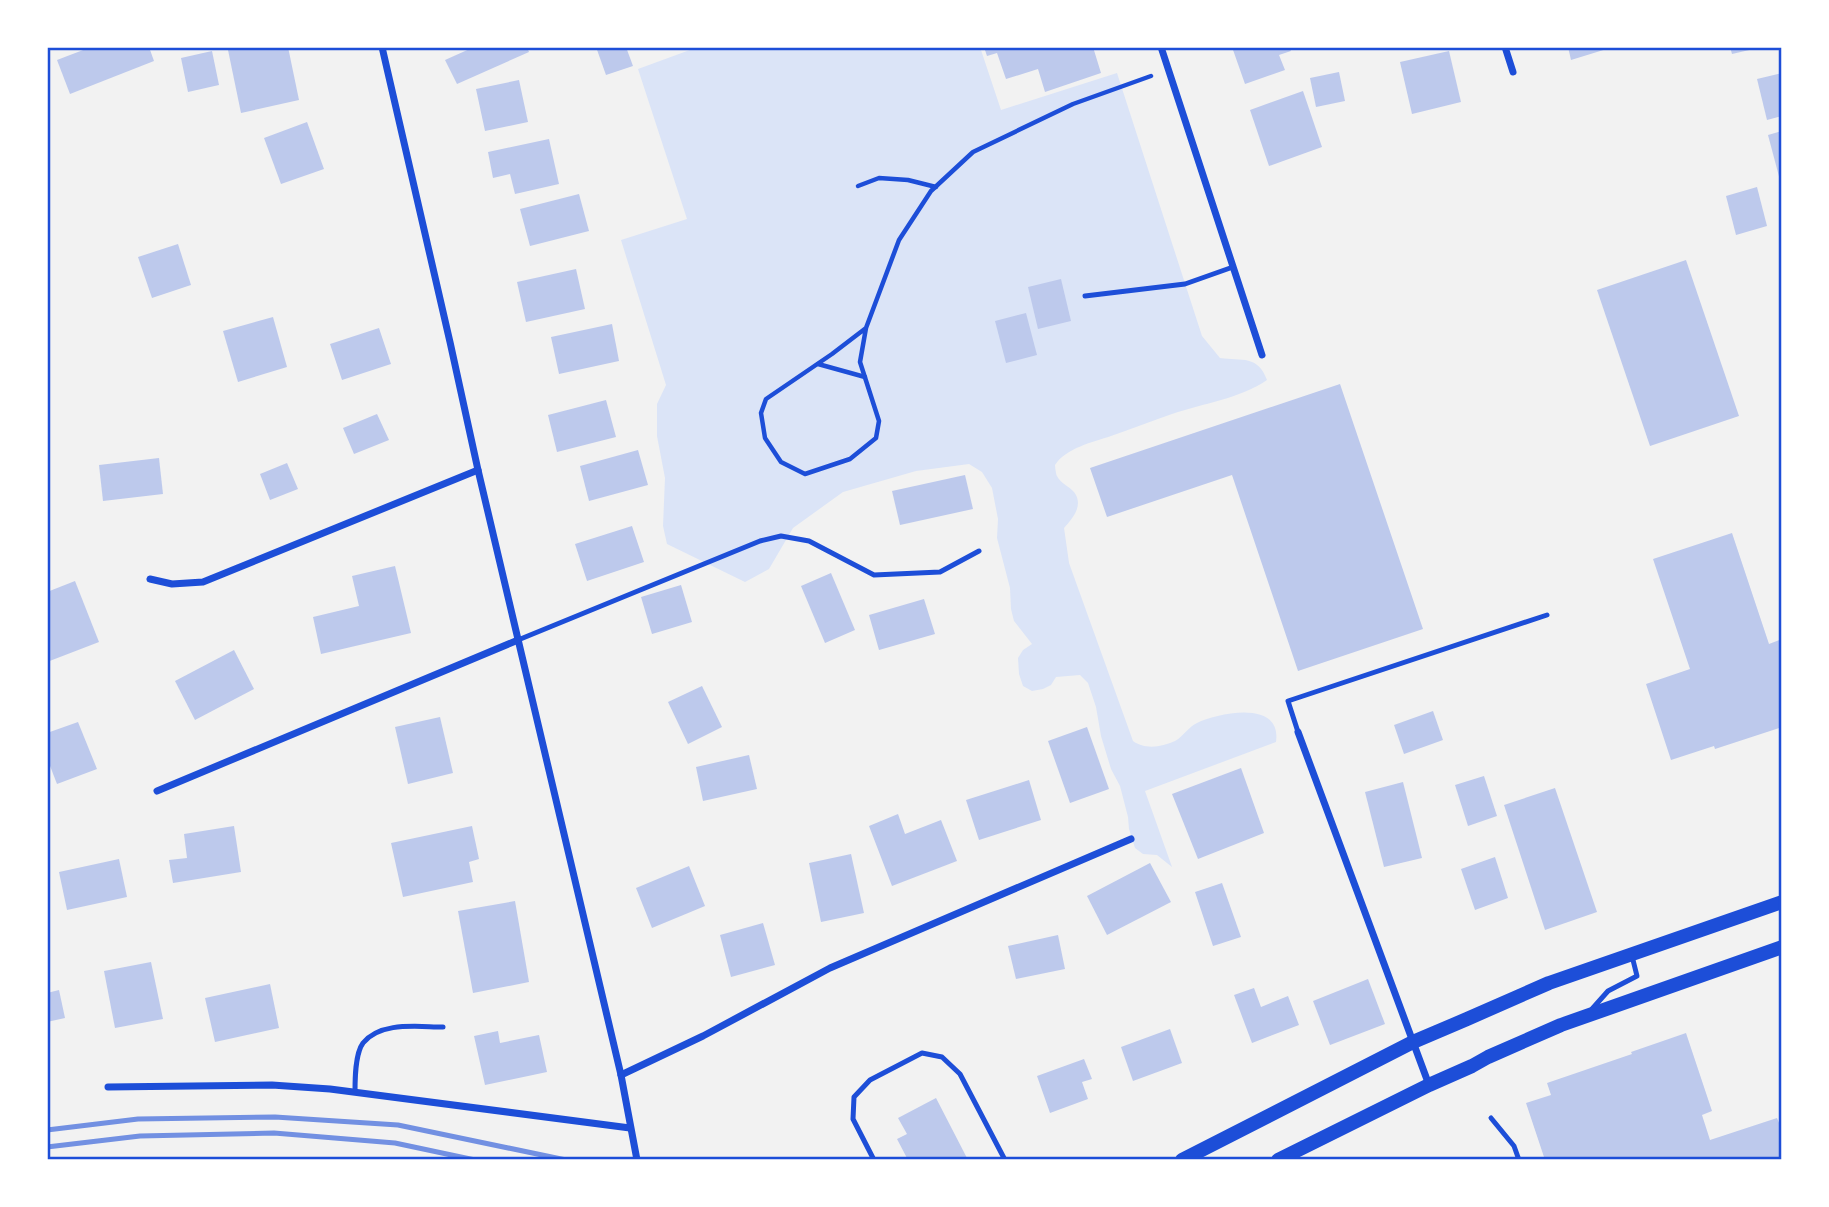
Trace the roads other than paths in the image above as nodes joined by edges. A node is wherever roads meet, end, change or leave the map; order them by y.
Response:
1 (382, 47) edge
2 (1161, 47) edge
3 (1505, 47) edge
4 (1513, 72) dead end
5 (1233, 267) junction
6 (1085, 296) dead end
7 (1262, 355) dead end
8 (478, 470) junction
9 (979, 551) dead end
10 (150, 579) dead end
11 (1547, 615) dead end
12 (518, 640) junction
13 (1298, 732) joint
14 (157, 791) dead end
15 (1132, 839) dead end
16 (1782, 902) edge
17 (1782, 947) edge
18 (1631, 955) junction
19 (1586, 1017) junction
20 (443, 1027) dead end
21 (1413, 1042) junction
22 (621, 1075) junction
23 (1429, 1084) junction
24 (108, 1087) dead end
25 (355, 1093) junction
26 (1490, 1118) dead end
27 (630, 1128) junction
28 (637, 1160) edge
29 (874, 1160) edge
30 (1005, 1160) edge
31 (1182, 1160) edge
32 (1278, 1160) edge
33 (1519, 1160) edge

1 - 8 street
2 - 5 street
3 - 4 street
5 - 6 lane
5 - 7 street
8 - 10 street
8 - 12 street
9 - 12 lane
11 - 13 lane
12 - 14 street
12 - 22 street
13 - 21 street
15 - 22 street
16 - 18 main road
17 - 19 main road
18 - 19 lane
18 - 21 main road
19 - 23 main road
20 - 25 lane
21 - 23 street
21 - 31 main road
22 - 27 street
23 - 32 main road
24 - 25 street
25 - 27 street
26 - 33 lane
27 - 28 street
29 - 30 lane

